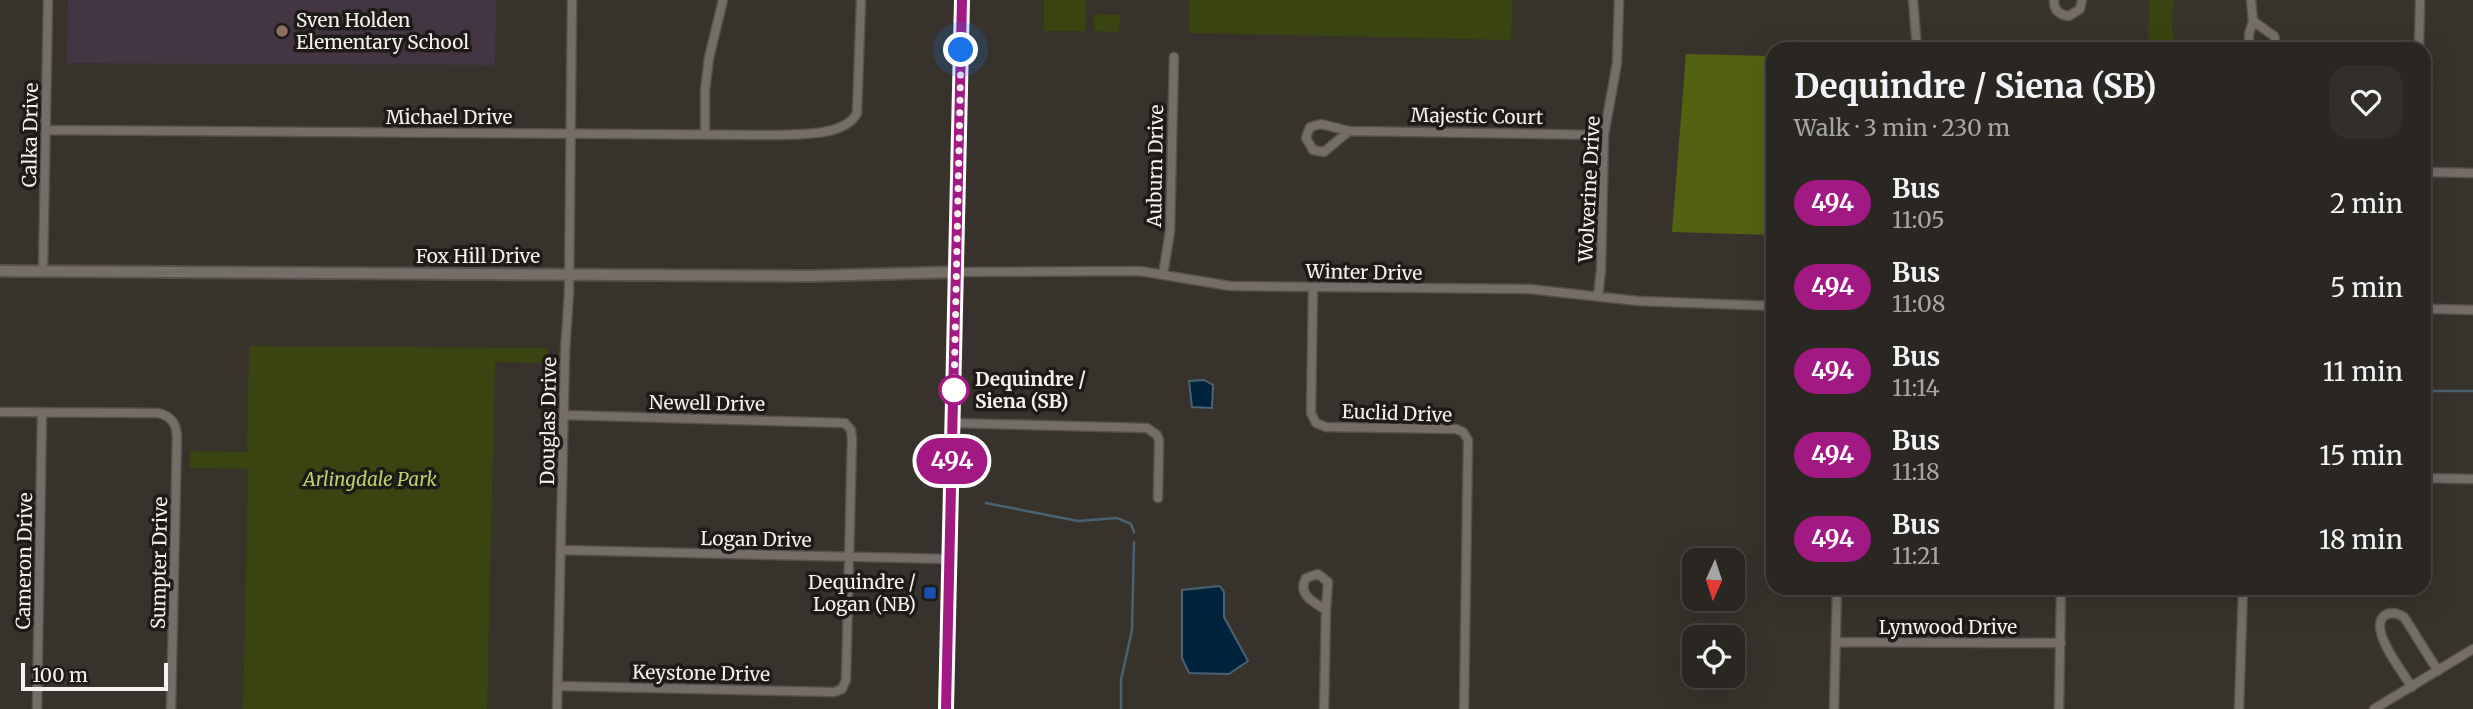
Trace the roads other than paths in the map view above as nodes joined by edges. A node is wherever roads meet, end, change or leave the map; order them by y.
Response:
1 (48, 0) edge
2 (572, 0) edge
3 (723, 0) edge
4 (861, 0) edge
5 (962, 0) edge
6 (1619, 0) edge
7 (1913, 0) edge
8 (2054, 0) edge
9 (2082, 0) edge
10 (2251, 0) edge
11 (2420, 0) edge
12 (2253, 21) junction
13 (1916, 42) edge
14 (2249, 42) edge
15 (2275, 42) edge
16 (2418, 42) edge
17 (1174, 57) dead end
18 (46, 130) junction
19 (1349, 131) junction
20 (570, 133) junction
21 (705, 134) junction
22 (1604, 135) junction
23 (2431, 172) edge
24 (2473, 173) edge
25 (0, 271) edge
26 (43, 271) junction
27 (956, 272) junction
28 (569, 274) junction
29 (1163, 275) junction
30 (1312, 287) junction
31 (1598, 296) junction
32 (1766, 306) edge
33 (2431, 308) edge
34 (2473, 310) edge
35 (0, 412) edge
36 (43, 413) junction
37 (564, 415) junction
38 (953, 423) junction
39 (2431, 478) edge
40 (2473, 479) edge
41 (1158, 498) dead end
42 (561, 550) junction
43 (849, 557) junction
44 (950, 559) junction
45 (1837, 595) edge
46 (2061, 595) edge
47 (2243, 595) edge
48 (1326, 610) junction
49 (1836, 642) junction
50 (2061, 643) junction
51 (2473, 649) edge
52 (2438, 671) junction
53 (558, 686) junction
54 (2412, 687) junction
55 (37, 709) edge
56 (171, 709) edge
57 (557, 709) edge
58 (946, 709) edge
59 (1324, 709) edge
60 (1464, 709) edge
61 (1834, 709) edge
62 (2059, 709) edge
63 (2239, 709) edge
64 (2374, 709) edge

1 - 18 street, Calka Drive
2 - 20 street, Douglas Drive
3 - 21 street
4 - 21 street, Michael Drive
5 - 27 street
6 - 22 street, Wolverine Drive
7 - 13 street
8 - 9 street
10 - 12 street
11 - 16 street
12 - 14 street
12 - 15 street
17 - 29 street, Auburn Drive
18 - 20 street, Michael Drive
18 - 26 street, Calka Drive
19 - 19 street, Majestic Court
19 - 22 street, Majestic Court
20 - 21 street, Michael Drive
20 - 28 street, Douglas Drive
22 - 31 street, Wolverine Drive
23 - 24 street
25 - 26 street, Fox Hill Drive
26 - 28 street, Fox Hill Drive
27 - 28 street, Fox Hill Drive
27 - 29 street, Winter Drive
27 - 38 street
28 - 37 street, Douglas Drive
29 - 30 street, Winter Drive
30 - 31 street, Winter Drive
30 - 60 street, Euclid Drive
31 - 32 street, Winter Drive
33 - 34 street
35 - 36 street
36 - 55 street, Cameron Drive
36 - 56 street, Sumpter Drive
37 - 42 street, Douglas Drive
37 - 43 street, Newell Drive
38 - 41 street
38 - 44 street
39 - 40 street
42 - 43 street, Logan Drive
42 - 53 street, Douglas Drive
43 - 44 street, Logan Drive
43 - 53 street, Keystone Drive
44 - 58 street
45 - 49 street
46 - 50 street
47 - 63 street
48 - 48 street
48 - 59 street
49 - 50 street, Lynwood Drive
49 - 61 street
50 - 62 street
51 - 52 street
52 - 54 street
52 - 54 street
53 - 57 street, Douglas Drive
54 - 64 street

